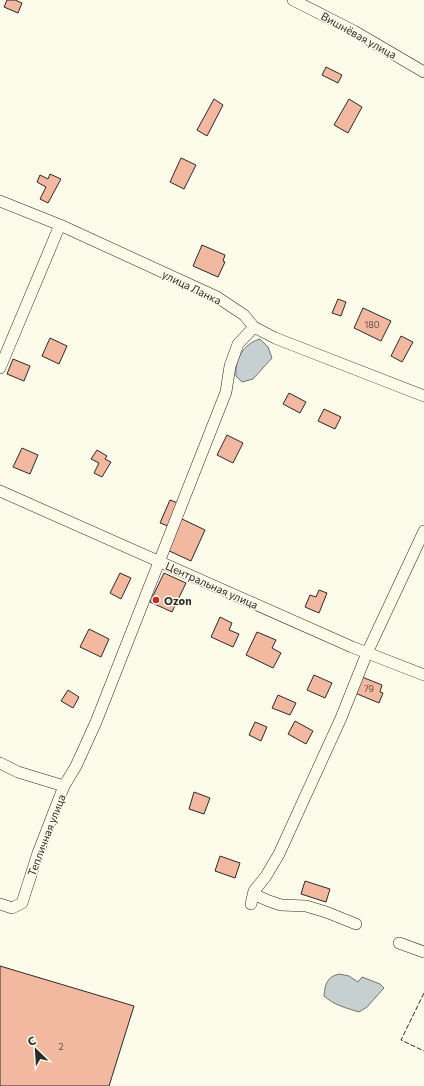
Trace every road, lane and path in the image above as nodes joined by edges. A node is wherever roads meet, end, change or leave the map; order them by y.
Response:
1 (294, 0) edge
2 (424, 72) edge
3 (0, 201) edge
4 (60, 225) junction
5 (254, 327) junction
6 (0, 368) edge
7 (424, 396) edge
8 (0, 491) edge
9 (424, 531) edge
10 (160, 561) junction
11 (367, 653) junction
12 (424, 676) edge
13 (0, 763) edge
14 (64, 786) junction
15 (0, 904) edge
16 (356, 924) dead end
17 (399, 943) dead end
18 (424, 952) edge

1 - 2 street, Вишнёвая улица
3 - 4 street, улица Ланка
4 - 5 street, улица Ланка
4 - 6 street
5 - 7 street, улица Ланка
5 - 10 street
8 - 10 street, Центральная улица
9 - 11 street
10 - 11 street, Центральная улица
10 - 14 street
11 - 12 street, Центральная улица
11 - 16 street
13 - 14 street, Тепличная улица
14 - 15 street, Тепличная улица
17 - 18 street

